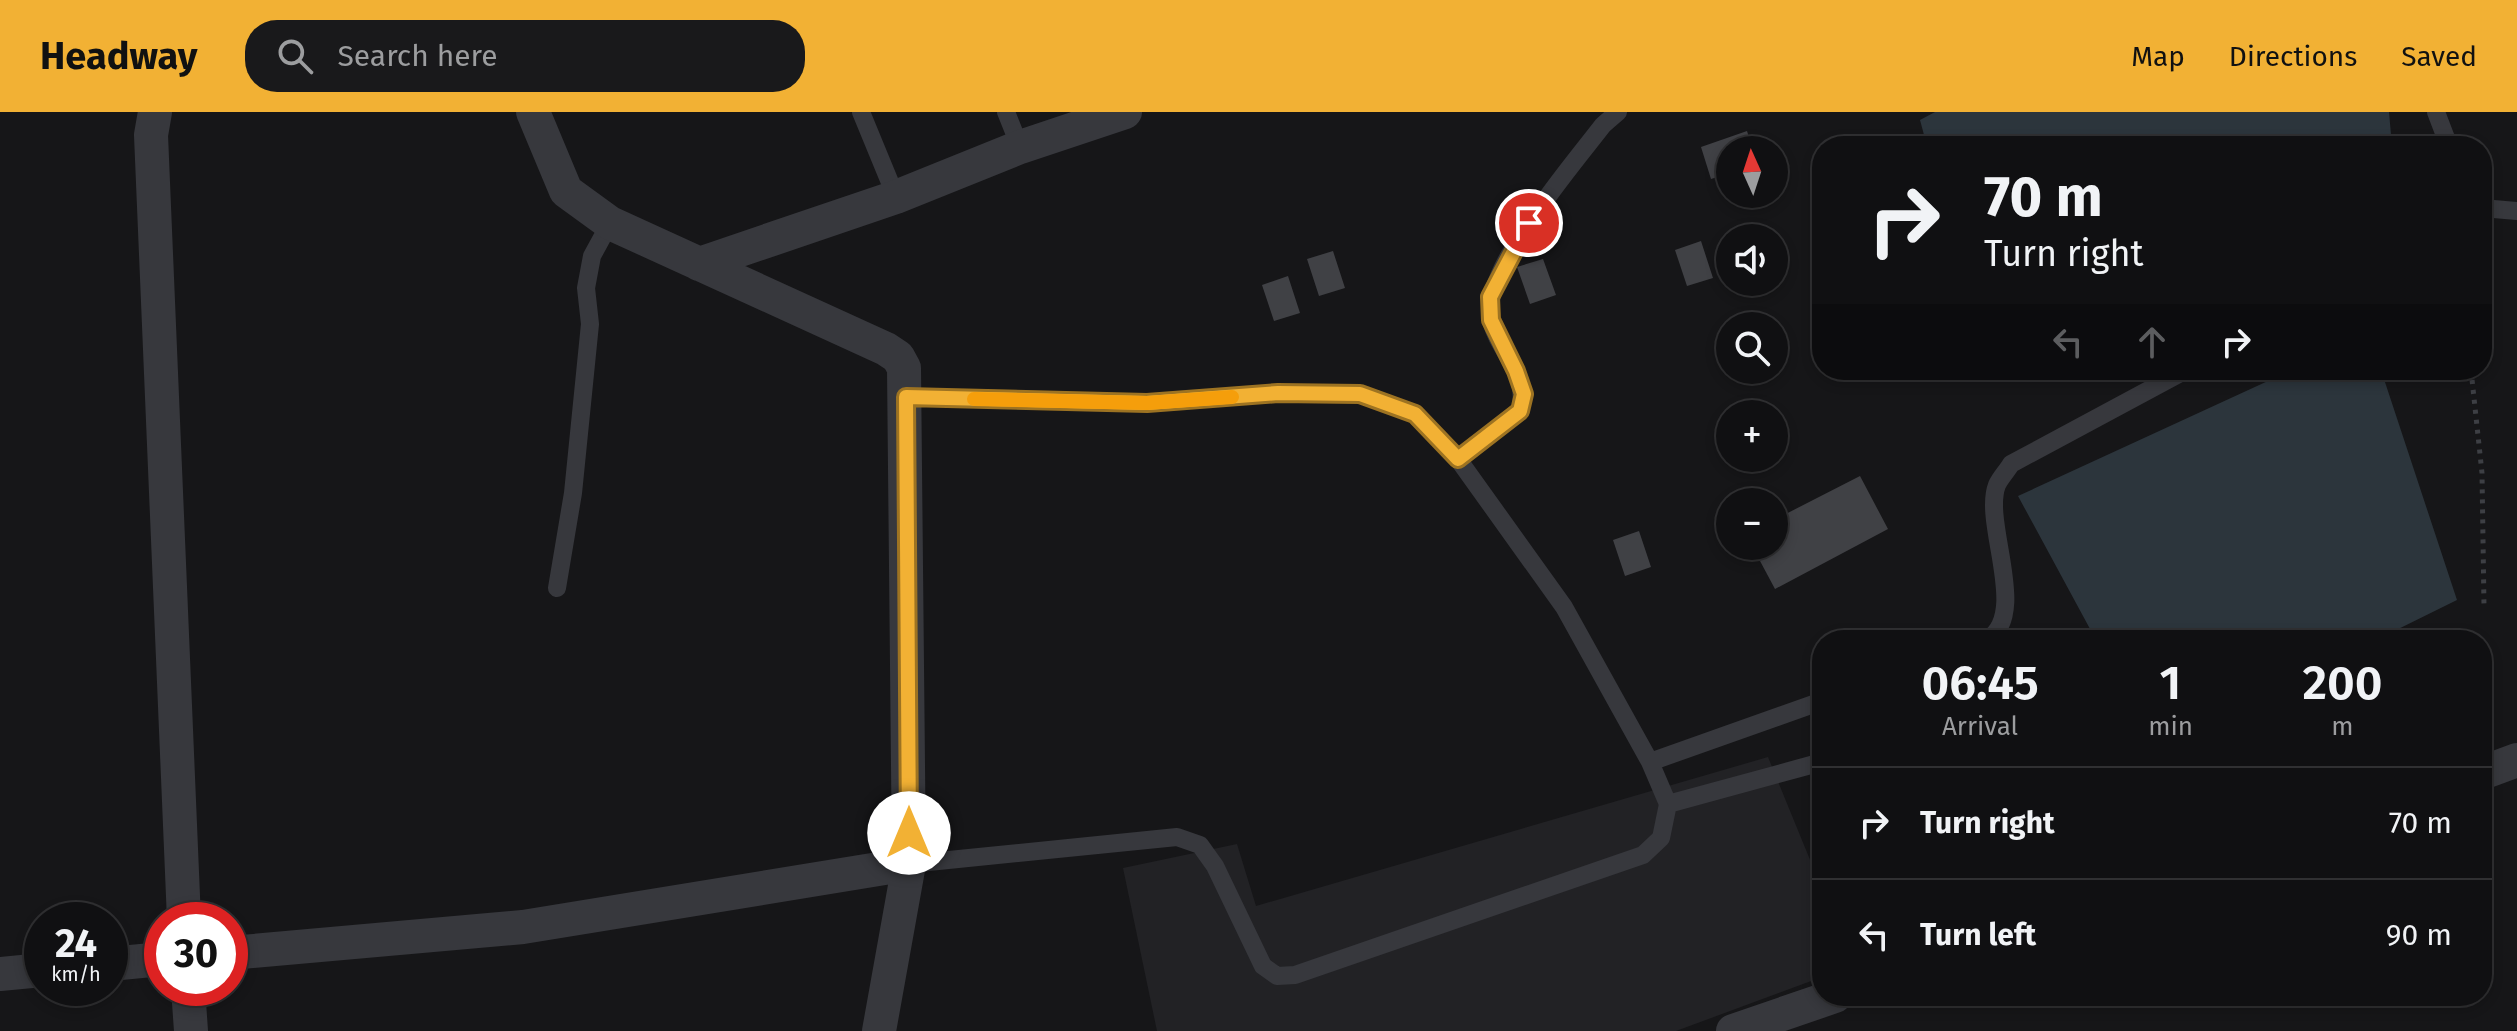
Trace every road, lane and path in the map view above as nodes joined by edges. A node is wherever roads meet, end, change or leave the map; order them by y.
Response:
1 (155, 112) edge
2 (533, 112) edge
3 (861, 112) edge
4 (1006, 112) edge
5 (1125, 112) edge
6 (1618, 112) edge
7 (2436, 112) edge
8 (2445, 136) edge
9 (1020, 147) junction
10 (896, 197) junction
11 (2492, 209) edge
12 (2517, 211) edge
13 (610, 223) junction
14 (699, 264) junction
15 (2167, 380) edge
16 (2472, 380) edge
17 (906, 397) junction
18 (1458, 459) junction
19 (557, 588) dead end
20 (2484, 606) dead end
21 (1997, 630) edge
22 (1812, 705) edge
23 (2517, 760) edge
24 (1650, 762) junction
25 (1812, 765) edge
26 (2492, 769) edge
27 (1668, 804) junction
28 (909, 864) junction
29 (183, 902) edge
30 (248, 951) edge
31 (24, 972) edge
32 (0, 974) edge
33 (1812, 1004) edge
34 (189, 1006) edge
35 (191, 1031) edge
36 (879, 1031) edge
37 (1733, 1031) edge

1 - 29 street
2 - 13 street
3 - 10 lane
4 - 9 lane
5 - 9 street
6 - 18 lane
7 - 8 lane
9 - 10 street
10 - 14 street
11 - 12 lane
13 - 14 street
13 - 19 lane
14 - 17 street
15 - 21 lane
16 - 20 path
17 - 18 lane
17 - 28 street
18 - 24 lane
22 - 24 lane
23 - 26 street
24 - 27 lane
25 - 27 lane
27 - 28 lane
28 - 30 street
28 - 36 street
31 - 32 street
33 - 37 street
34 - 35 street

